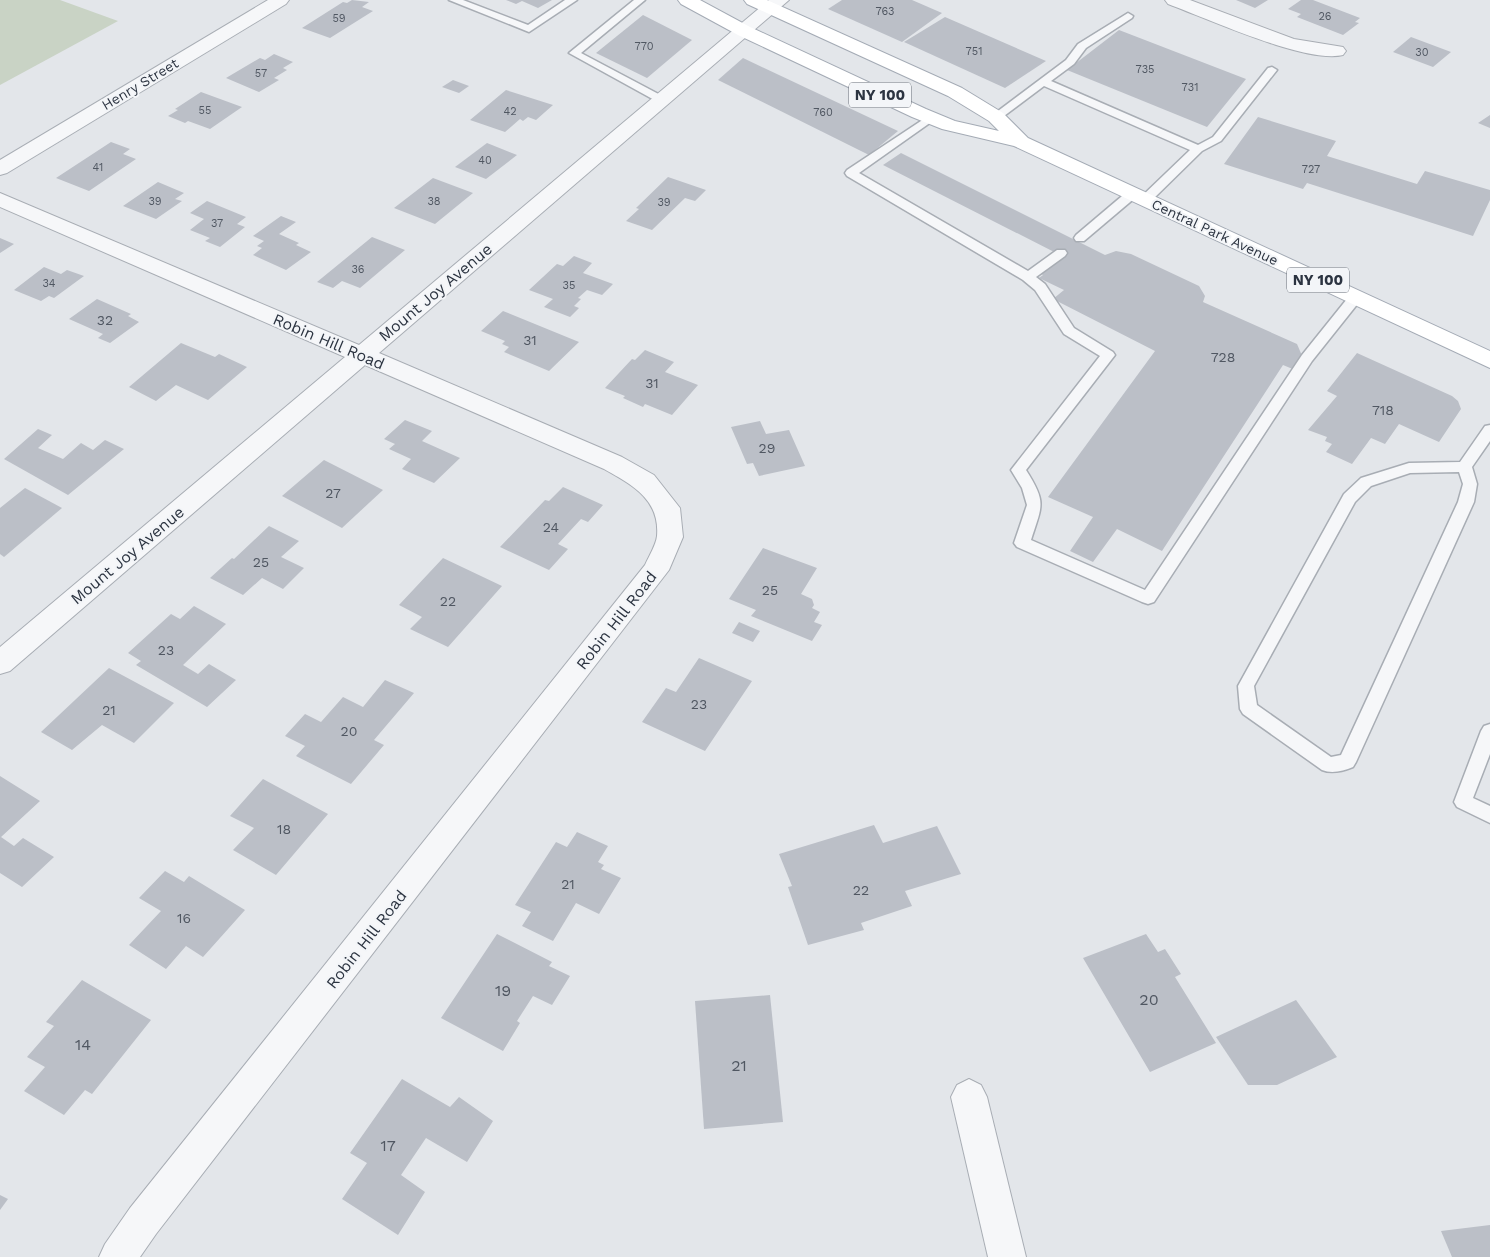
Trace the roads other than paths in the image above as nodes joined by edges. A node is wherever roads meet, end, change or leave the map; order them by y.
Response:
1 (454, 0) edge
2 (572, 0) edge
3 (640, 0) edge
4 (687, 0) edge
5 (1174, 0) edge
6 (268, 2) edge
7 (768, 3) edge
8 (1128, 16) dead end
9 (744, 31) junction
10 (1337, 51) dead end
11 (1272, 70) dead end
12 (1043, 82) junction
13 (662, 100) junction
14 (996, 117) junction
15 (930, 118) junction
16 (1021, 142) junction
17 (1198, 149) junction
18 (0, 169) edge
19 (1139, 197) junction
20 (0, 199) edge
21 (1080, 238) dead end
22 (1060, 253) dead end
23 (1028, 277) junction
24 (1356, 297) junction
25 (362, 355) junction
26 (1490, 360) edge
27 (1490, 430) edge
28 (1464, 467) junction
29 (0, 663) edge
30 (1490, 731) edge
31 (1490, 815) edge
32 (969, 1098) dead end
33 (118, 1257) edge
34 (1007, 1257) edge

1 - 2 lane
3 - 13 lane
4 - 9 main road, Central Park Avenue / NY 100
5 - 10 street
6 - 18 street, Henry Street
7 - 9 street, Mount Joy Avenue
7 - 14 main road, Central Park Avenue / NY 100
8 - 12 lane
9 - 13 street, Mount Joy Avenue
9 - 15 main road, Central Park Avenue / NY 100
11 - 17 lane
12 - 14 lane
12 - 17 lane
13 - 25 street, Mount Joy Avenue
14 - 16 main road, Central Park Avenue / NY 100
15 - 16 main road, Central Park Avenue / NY 100
15 - 23 lane
16 - 19 main road, Central Park Avenue / NY 100
17 - 19 lane
19 - 21 lane
19 - 24 main road, Central Park Avenue / NY 100
20 - 25 street, Robin Hill Road
22 - 23 lane
23 - 24 lane
24 - 26 main road, Central Park Avenue / NY 100
25 - 29 street, Mount Joy Avenue
25 - 33 street, Robin Hill Road
27 - 28 lane
28 - 28 lane
30 - 31 lane
32 - 34 street

